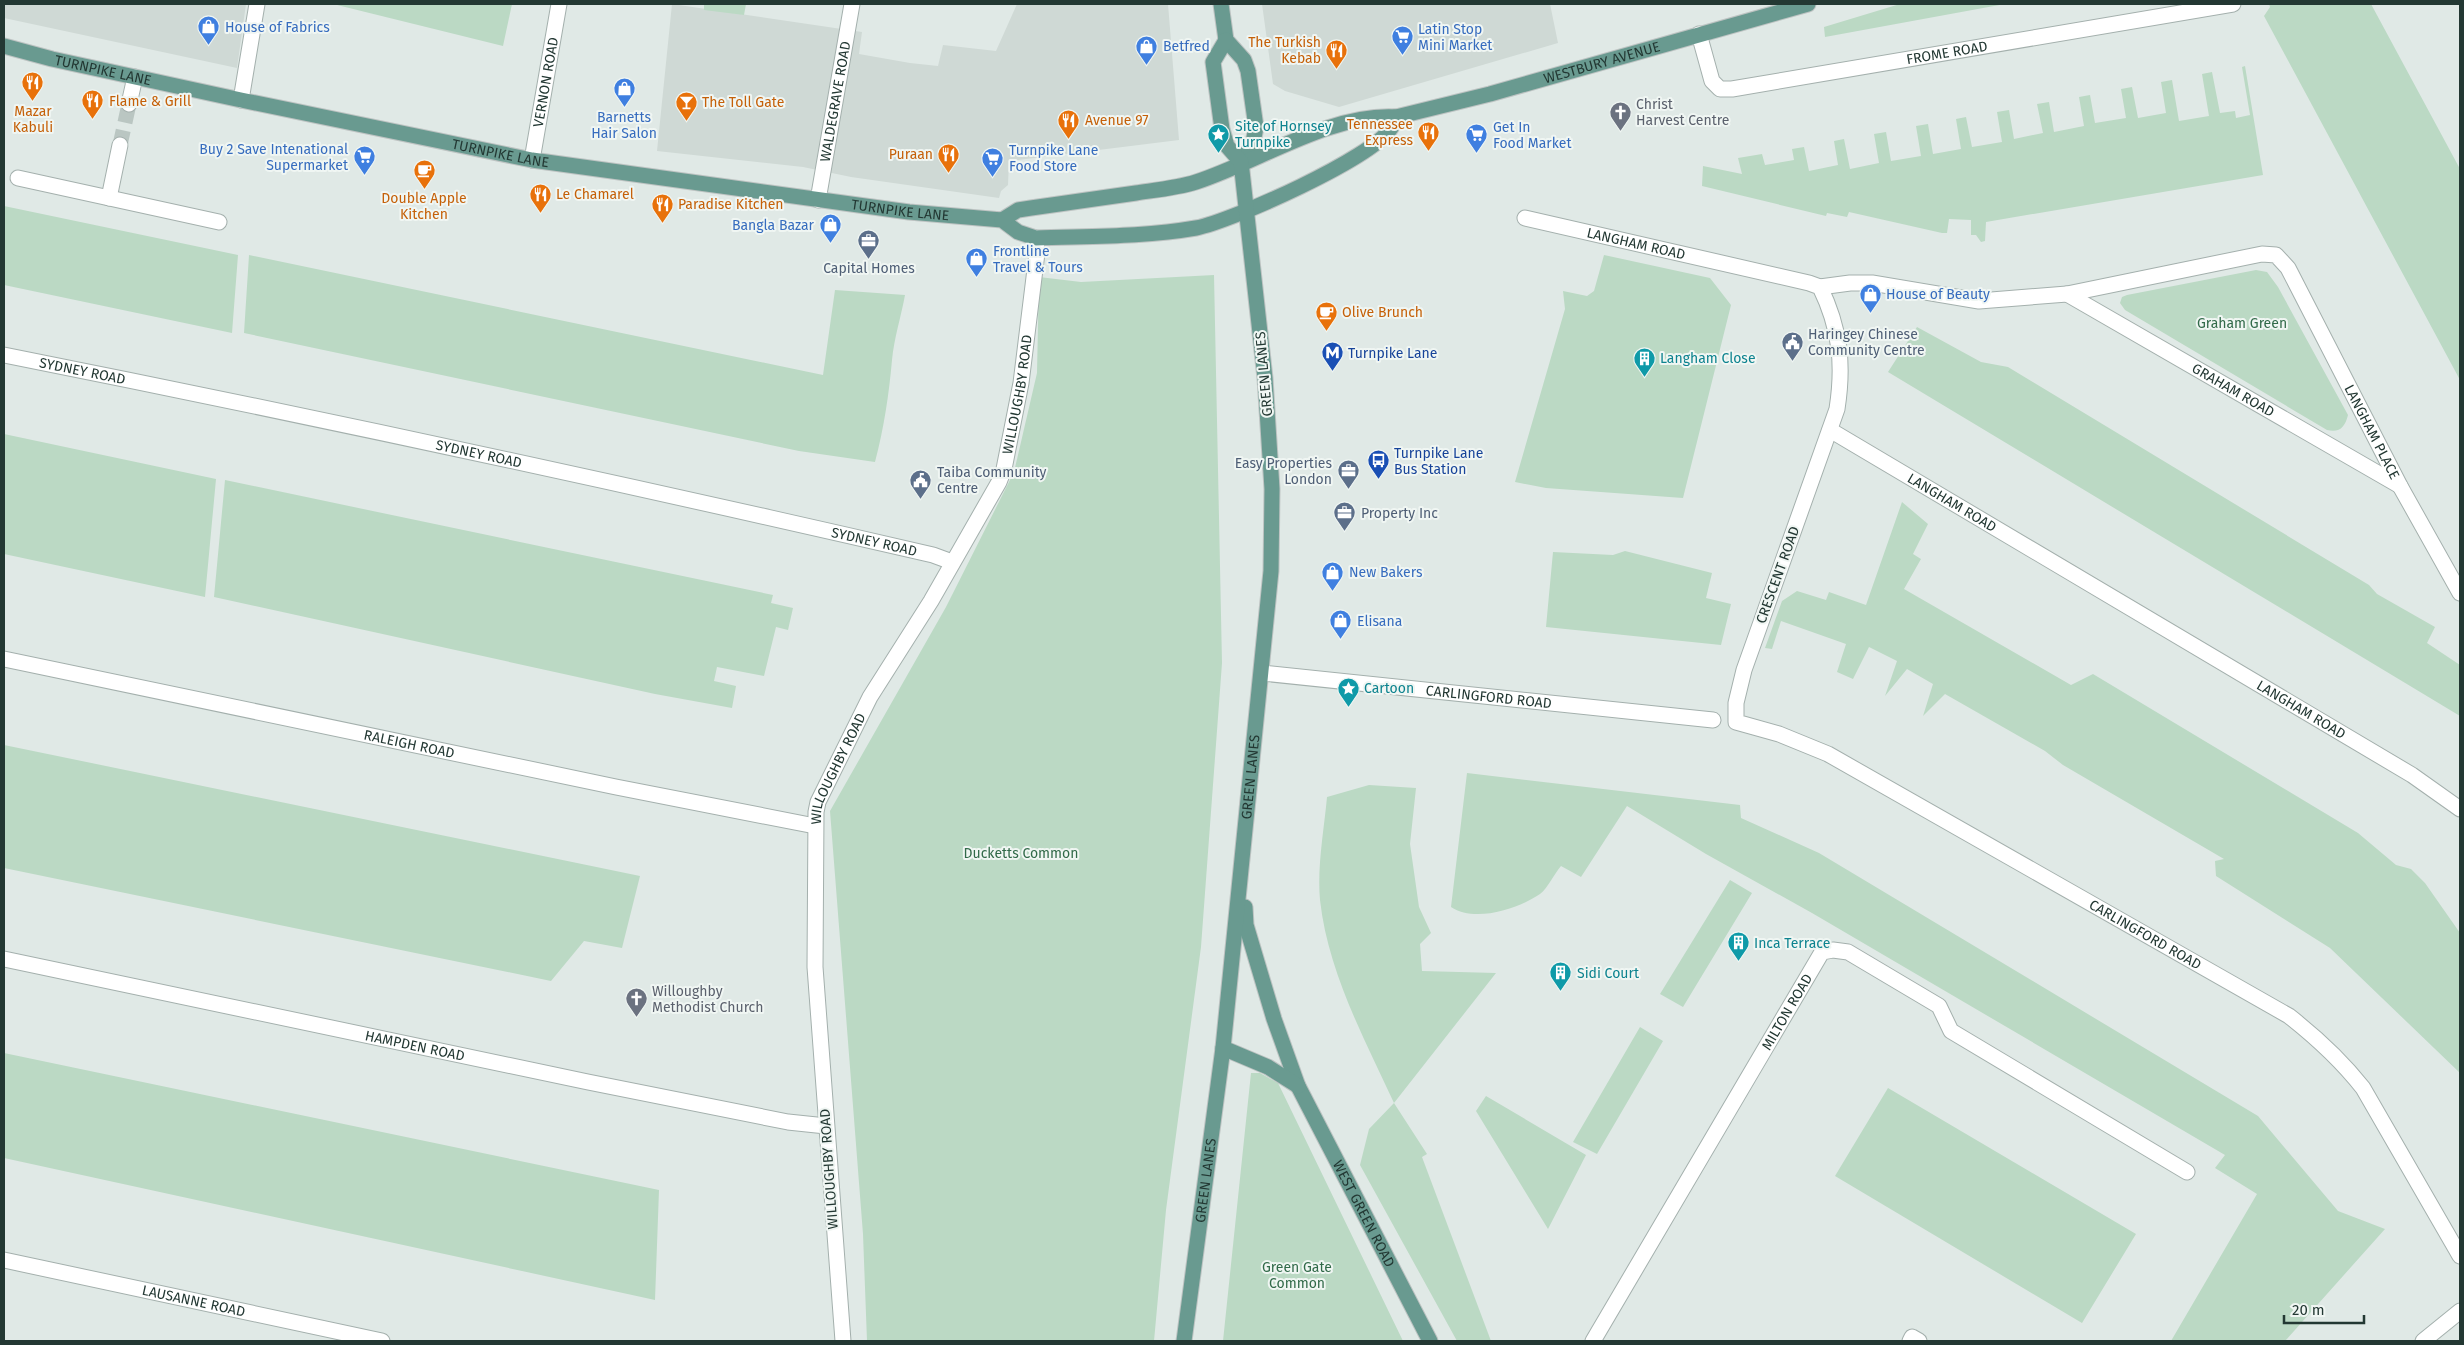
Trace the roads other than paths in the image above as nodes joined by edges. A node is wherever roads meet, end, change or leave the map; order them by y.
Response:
1 (257, 4) edge
2 (559, 4) edge
3 (852, 4) edge
4 (1221, 4) edge
5 (1808, 4) edge
6 (2233, 4) edge
7 (1699, 34) junction
8 (1226, 40) junction
9 (4, 46) edge
10 (135, 77) junction
11 (241, 100) junction
12 (129, 104) tunnel mouth
13 (1395, 117) junction
14 (120, 145) tunnel mouth
15 (532, 160) junction
16 (1241, 162) junction
17 (18, 178) dead end
18 (109, 198) junction
19 (818, 200) junction
20 (1248, 212) junction
21 (1525, 218) dead end
22 (1002, 220) junction
23 (219, 222) dead end
24 (1036, 238) junction
25 (1820, 287) junction
26 (2067, 294) junction
27 (4, 355) edge
28 (1830, 430) junction
29 (2400, 486) junction
30 (952, 562) junction
31 (2460, 593) edge
32 (4, 660) edge
33 (1262, 673) junction
34 (1713, 720) dead end
35 (1736, 722) joint
36 (2460, 809) edge
37 (815, 826) junction
38 (1242, 869) junction
39 (4, 959) edge
40 (1223, 1048) junction
41 (1298, 1086) junction
42 (826, 1126) junction
43 (2187, 1172) dead end
44 (2460, 1256) edge
45 (4, 1260) edge
46 (2460, 1311) edge
47 (382, 1341) edge
48 (843, 1341) edge
49 (1184, 1341) edge
50 (1430, 1341) edge
51 (1593, 1341) edge
52 (1910, 1341) edge
53 (1919, 1341) edge
54 (2423, 1341) edge

1 - 11 street
2 - 15 street, VERNON ROAD
3 - 19 street, WALDEGRAVE ROAD
4 - 8 main road
5 - 7 main road, WESTBURY AVENUE
6 - 7 street, FROME ROAD
7 - 13 main road, WESTBURY AVENUE
8 - 16 main road
8 - 16 main road
9 - 10 main road, TURNPIKE LANE
10 - 11 main road, TURNPIKE LANE
10 - 12 street
11 - 15 main road, TURNPIKE LANE
13 - 16 main road, WESTBURY AVENUE
13 - 20 main road
14 - 18 street
15 - 19 main road, TURNPIKE LANE
16 - 20 main road, GREEN LANES
16 - 22 main road
17 - 18 street
18 - 23 street
19 - 22 main road, TURNPIKE LANE
20 - 24 main road, TURNPIKE LANE
20 - 33 main road, GREEN LANES
21 - 25 street, LANGHAM ROAD
22 - 24 main road, TURNPIKE LANE
24 - 30 street, WILLOUGHBY ROAD
25 - 26 street
25 - 28 street
26 - 29 street, GRAHAM ROAD
26 - 29 street, LANGHAM PLACE
27 - 30 street, SYDNEY ROAD
28 - 35 street, CRESCENT ROAD
28 - 36 street, LANGHAM ROAD
29 - 31 street, LANGHAM PLACE
30 - 37 street, WILLOUGHBY ROAD
32 - 37 street, RALEIGH ROAD
33 - 34 street, CARLINGFORD ROAD
33 - 38 main road, GREEN LANES
35 - 44 street, CARLINGFORD ROAD
37 - 42 street, WILLOUGHBY ROAD
38 - 40 main road, GREEN LANES
38 - 41 main road, WEST GREEN ROAD
39 - 42 street, HAMPDEN ROAD
40 - 41 main road
40 - 49 main road, GREEN LANES
41 - 50 main road, WEST GREEN ROAD
42 - 48 street, WILLOUGHBY ROAD
43 - 51 street, MILTON ROAD
45 - 47 street, LAUSANNE ROAD
46 - 54 street
52 - 53 street

